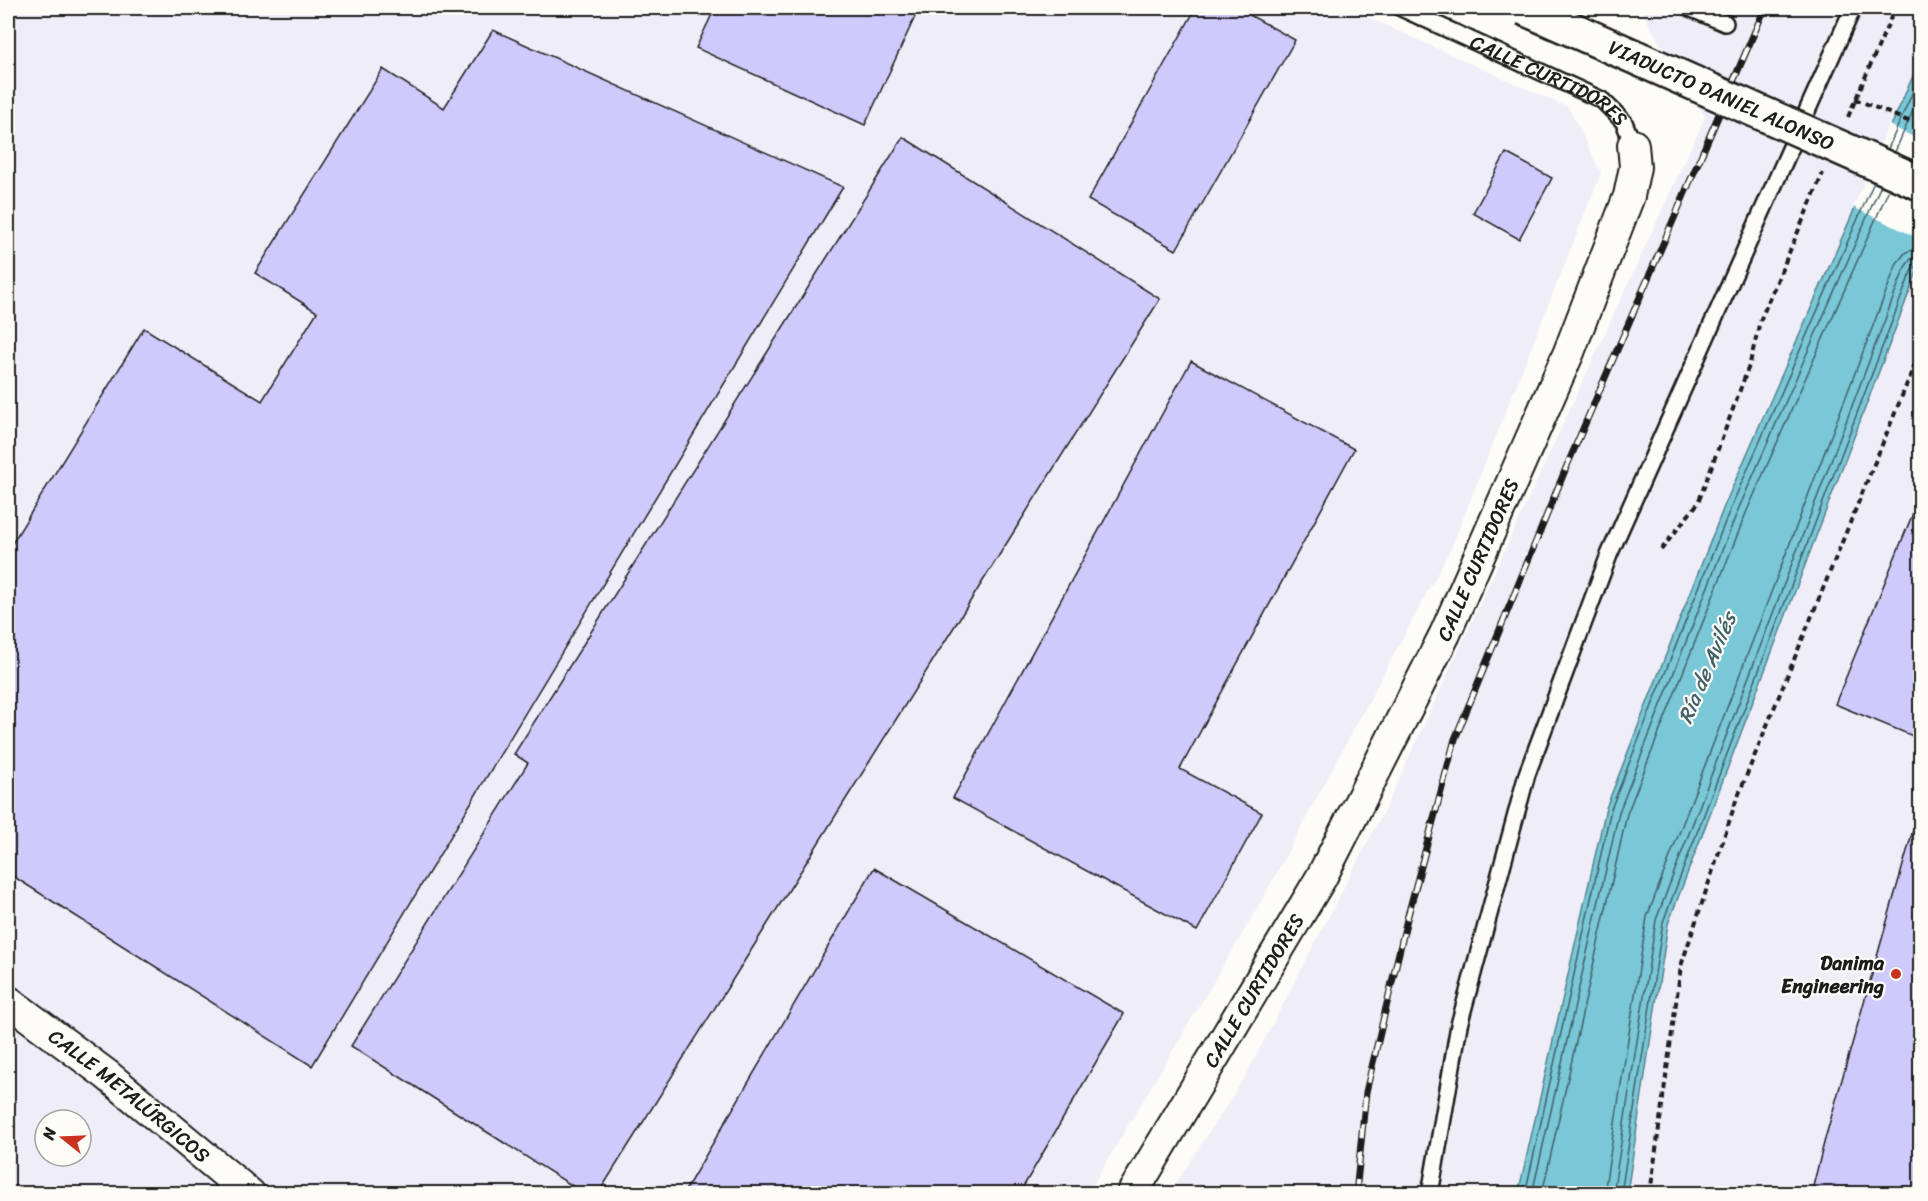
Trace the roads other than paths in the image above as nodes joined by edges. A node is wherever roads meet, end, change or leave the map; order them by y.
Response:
1 (1401, 8) edge
2 (1524, 8) edge
3 (1690, 8) edge
4 (1852, 8) edge
5 (1725, 23) dead end
6 (1633, 145) joint
7 (1920, 183) edge
8 (8, 1001) edge
9 (250, 1194) edge
10 (1132, 1194) edge
11 (1430, 1194) edge

1 - 6 lane, CALLE CURTIDORES
2 - 7 main road, VIADUCTO DANIEL ALONSO, bridge
3 - 5 lane
4 - 11 lane
6 - 10 street, CALLE CURTIDORES
8 - 9 street, CALLE METALÚRGICOS

